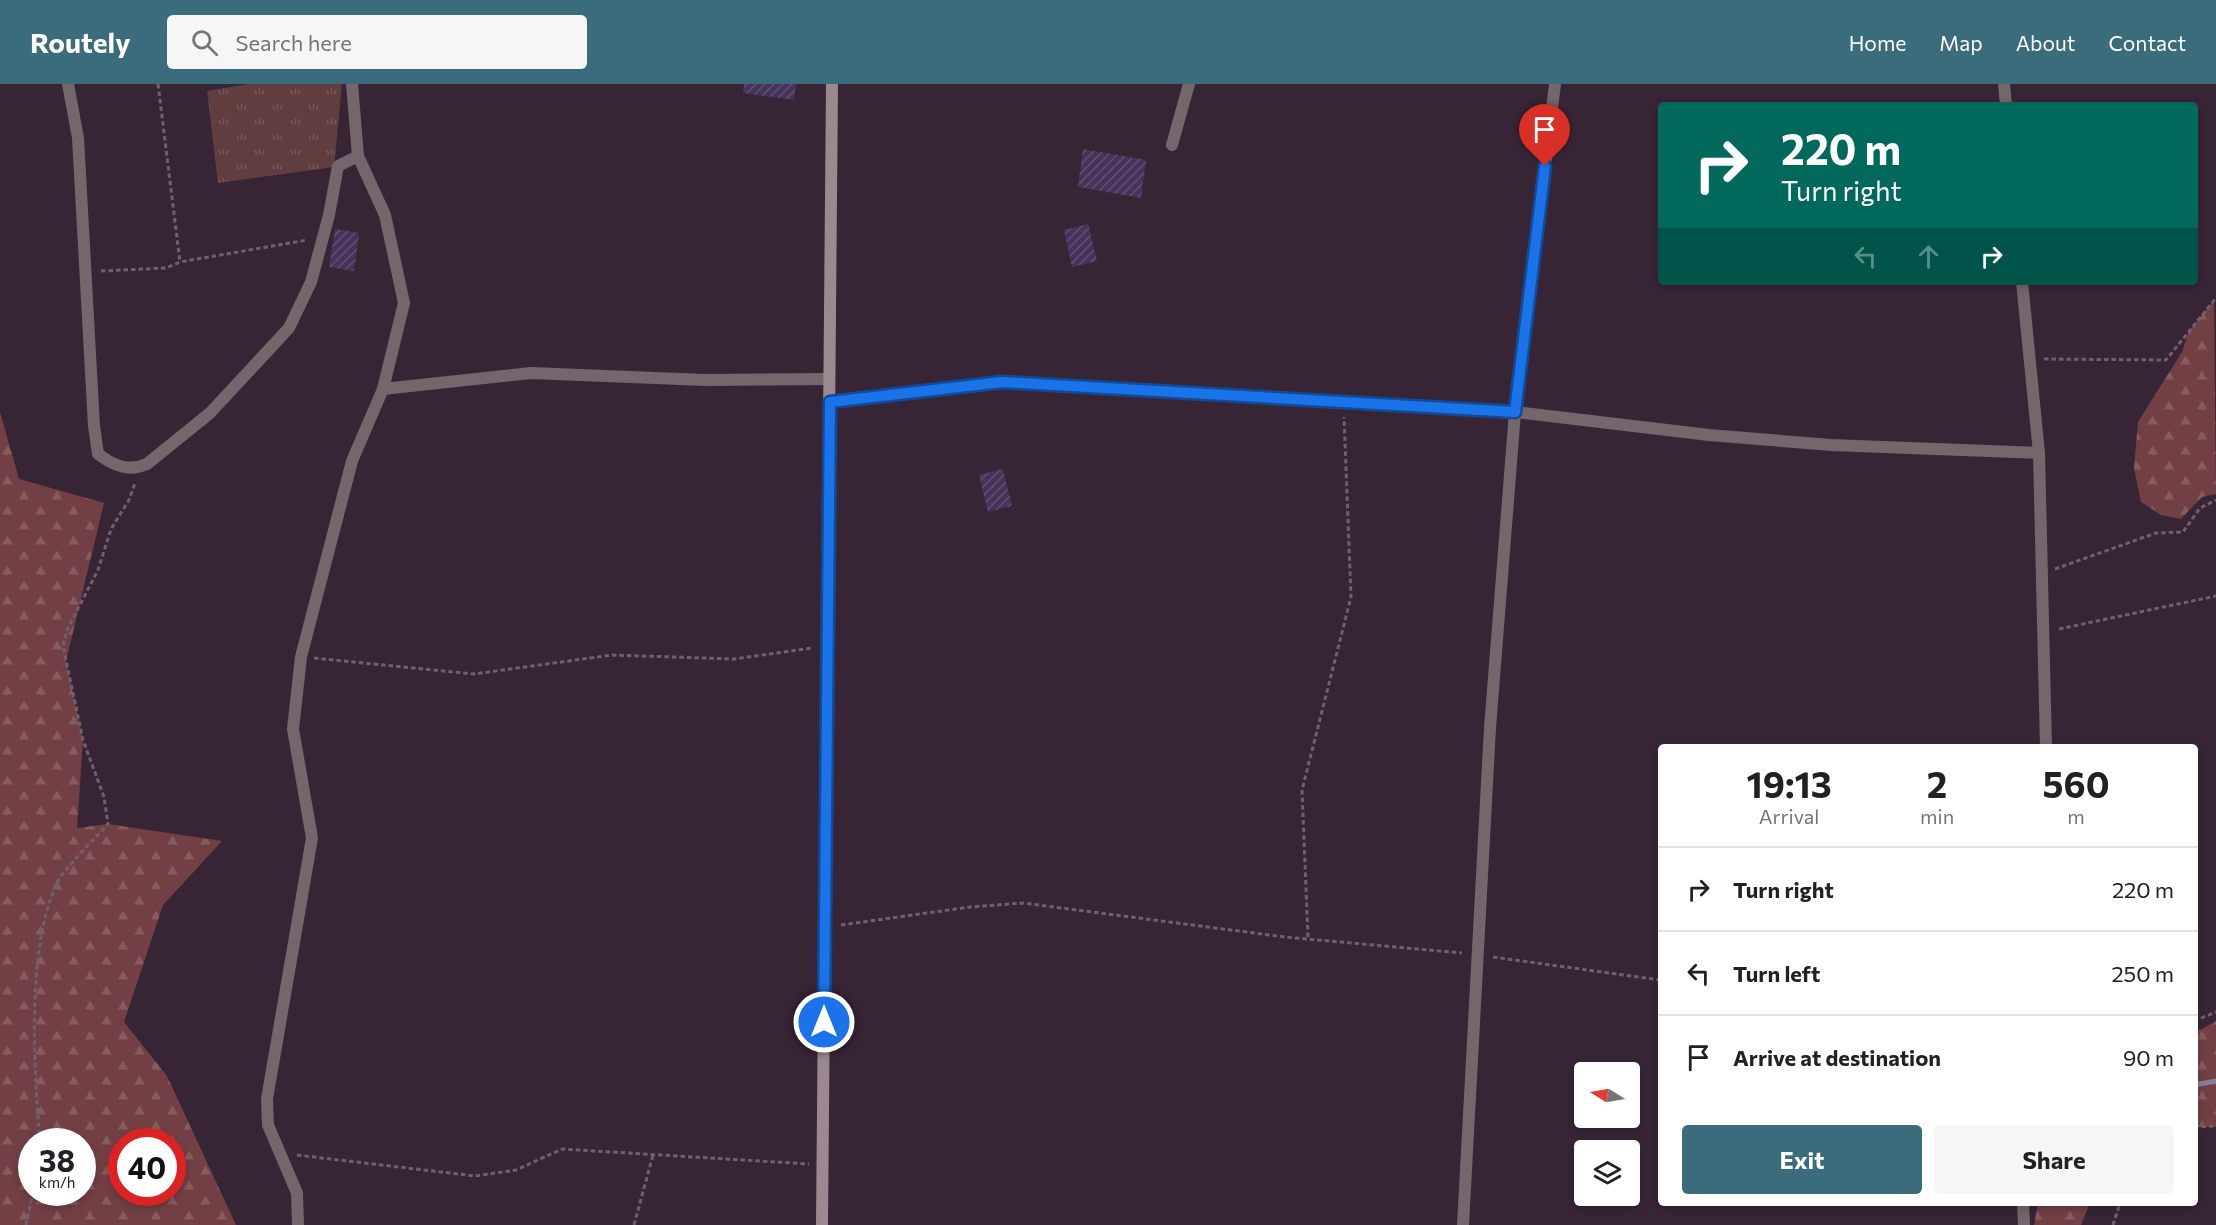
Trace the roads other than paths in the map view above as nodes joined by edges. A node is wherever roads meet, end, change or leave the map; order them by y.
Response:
1 (68, 84) edge
2 (352, 84) edge
3 (832, 84) edge
4 (1189, 84) edge
5 (1555, 84) edge
6 (2004, 84) edge
7 (2006, 102) edge
8 (1172, 145) dead end
9 (358, 156) junction
10 (2022, 285) edge
11 (829, 379) junction
12 (383, 389) junction
13 (830, 402) junction
14 (1515, 412) junction
15 (2039, 453) junction
16 (2046, 744) edge
17 (2023, 1206) edge
18 (298, 1225) edge
19 (822, 1225) edge
20 (1463, 1225) edge
21 (2024, 1225) edge

1 - 9 street
2 - 9 street
3 - 11 street
4 - 8 street
5 - 14 street
6 - 7 street
9 - 12 street
10 - 15 street
11 - 12 street
11 - 13 street
12 - 18 street
13 - 14 street
13 - 19 street
14 - 15 street
14 - 20 street
15 - 16 street
17 - 21 street

